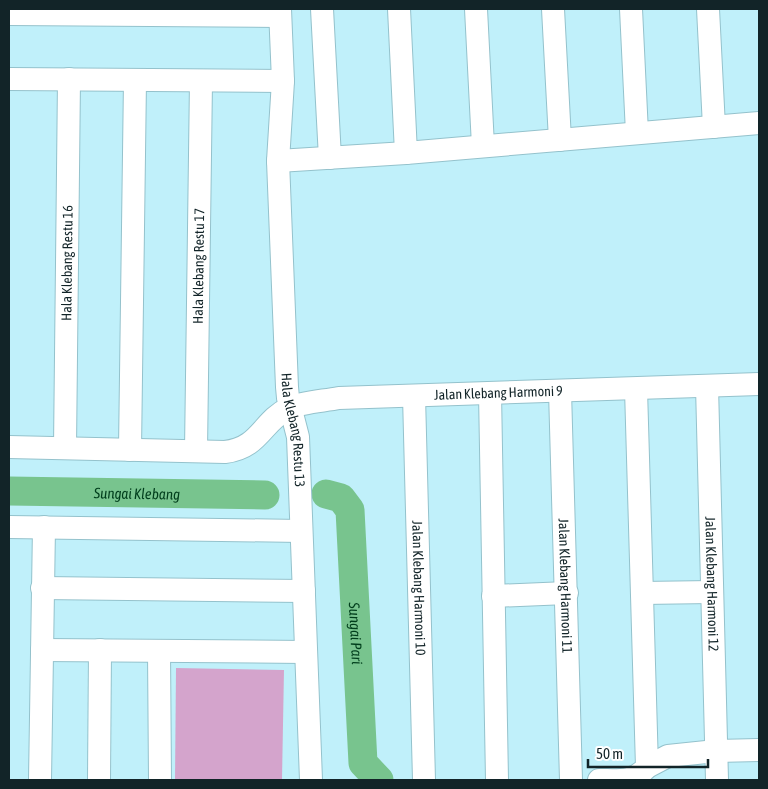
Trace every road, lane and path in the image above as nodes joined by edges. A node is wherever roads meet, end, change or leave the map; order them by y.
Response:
1 (322, 9) edge
2 (398, 9) edge
3 (476, 9) edge
4 (553, 9) edge
5 (631, 9) edge
6 (708, 9) edge
7 (280, 12) edge
8 (9, 14) edge
9 (9, 79) edge
10 (69, 79) junction
11 (134, 80) junction
12 (201, 80) junction
13 (283, 81) junction
14 (759, 123) edge
15 (714, 127) junction
16 (637, 133) junction
17 (560, 140) junction
18 (483, 146) junction
19 (406, 152) junction
20 (330, 158) junction
21 (278, 161) junction
22 (759, 384) edge
23 (707, 386) junction
24 (636, 389) junction
25 (560, 391) junction
26 (490, 393) junction
27 (414, 396) junction
28 (290, 408) junction
29 (9, 447) edge
30 (65, 448) junction
31 (130, 450) junction
32 (196, 451) junction
33 (44, 526) junction
34 (9, 527) edge
35 (301, 531) junction
36 (42, 588) junction
37 (304, 591) junction
38 (712, 592) junction
39 (567, 593) junction
40 (642, 593) junction
41 (494, 596) junction
42 (42, 650) junction
43 (100, 650) junction
44 (159, 650) junction
45 (306, 652) junction
46 (759, 750) edge
47 (716, 751) junction
48 (647, 767) junction
49 (40, 780) edge
50 (99, 780) edge
51 (160, 780) edge
52 (311, 780) edge
53 (424, 780) edge
54 (497, 780) edge
55 (571, 780) edge
56 (599, 780) edge
57 (717, 780) edge

1 - 20 street
2 - 19 street
3 - 18 street
4 - 17 street
5 - 16 street
6 - 15 street
7 - 8 street
7 - 13 street, Hala Klebang Restu 13
9 - 10 street
10 - 11 street
10 - 30 street, Hala Klebang Restu 16
11 - 12 street
11 - 31 street
12 - 13 street
12 - 32 street, Hala Klebang Restu 17
13 - 21 street, Hala Klebang Restu 13
14 - 15 street
15 - 16 street
16 - 17 street
17 - 18 street
18 - 19 street
19 - 20 street
20 - 21 street
21 - 28 street, Hala Klebang Restu 13
22 - 23 street, Jalan Klebang Harmoni 9
23 - 24 street, Jalan Klebang Harmoni 9
23 - 38 street, Jalan Klebang Harmoni 12
24 - 25 street, Jalan Klebang Harmoni 9
24 - 40 street
25 - 26 street, Jalan Klebang Harmoni 9
25 - 39 street, Jalan Klebang Harmoni 11
26 - 27 street, Jalan Klebang Harmoni 9
26 - 41 street
27 - 28 street, Jalan Klebang Harmoni 9
27 - 53 street, Jalan Klebang Harmoni 10
28 - 32 street
28 - 35 street, Hala Klebang Restu 13
29 - 30 street
30 - 31 street
31 - 32 street
33 - 34 street
33 - 35 street
33 - 36 street
35 - 37 street, Hala Klebang Restu 13
36 - 37 street
36 - 42 street
37 - 45 street, Hala Klebang Restu 13
38 - 40 street
38 - 47 street, Jalan Klebang Harmoni 12
39 - 41 street
39 - 55 street, Jalan Klebang Harmoni 11
40 - 48 street
41 - 54 street
42 - 43 street
42 - 49 street
43 - 44 street
43 - 50 street
44 - 45 street
44 - 51 street
45 - 52 street, Hala Klebang Restu 13
46 - 47 street
47 - 48 street
47 - 57 street, Jalan Klebang Harmoni 12
48 - 56 street

